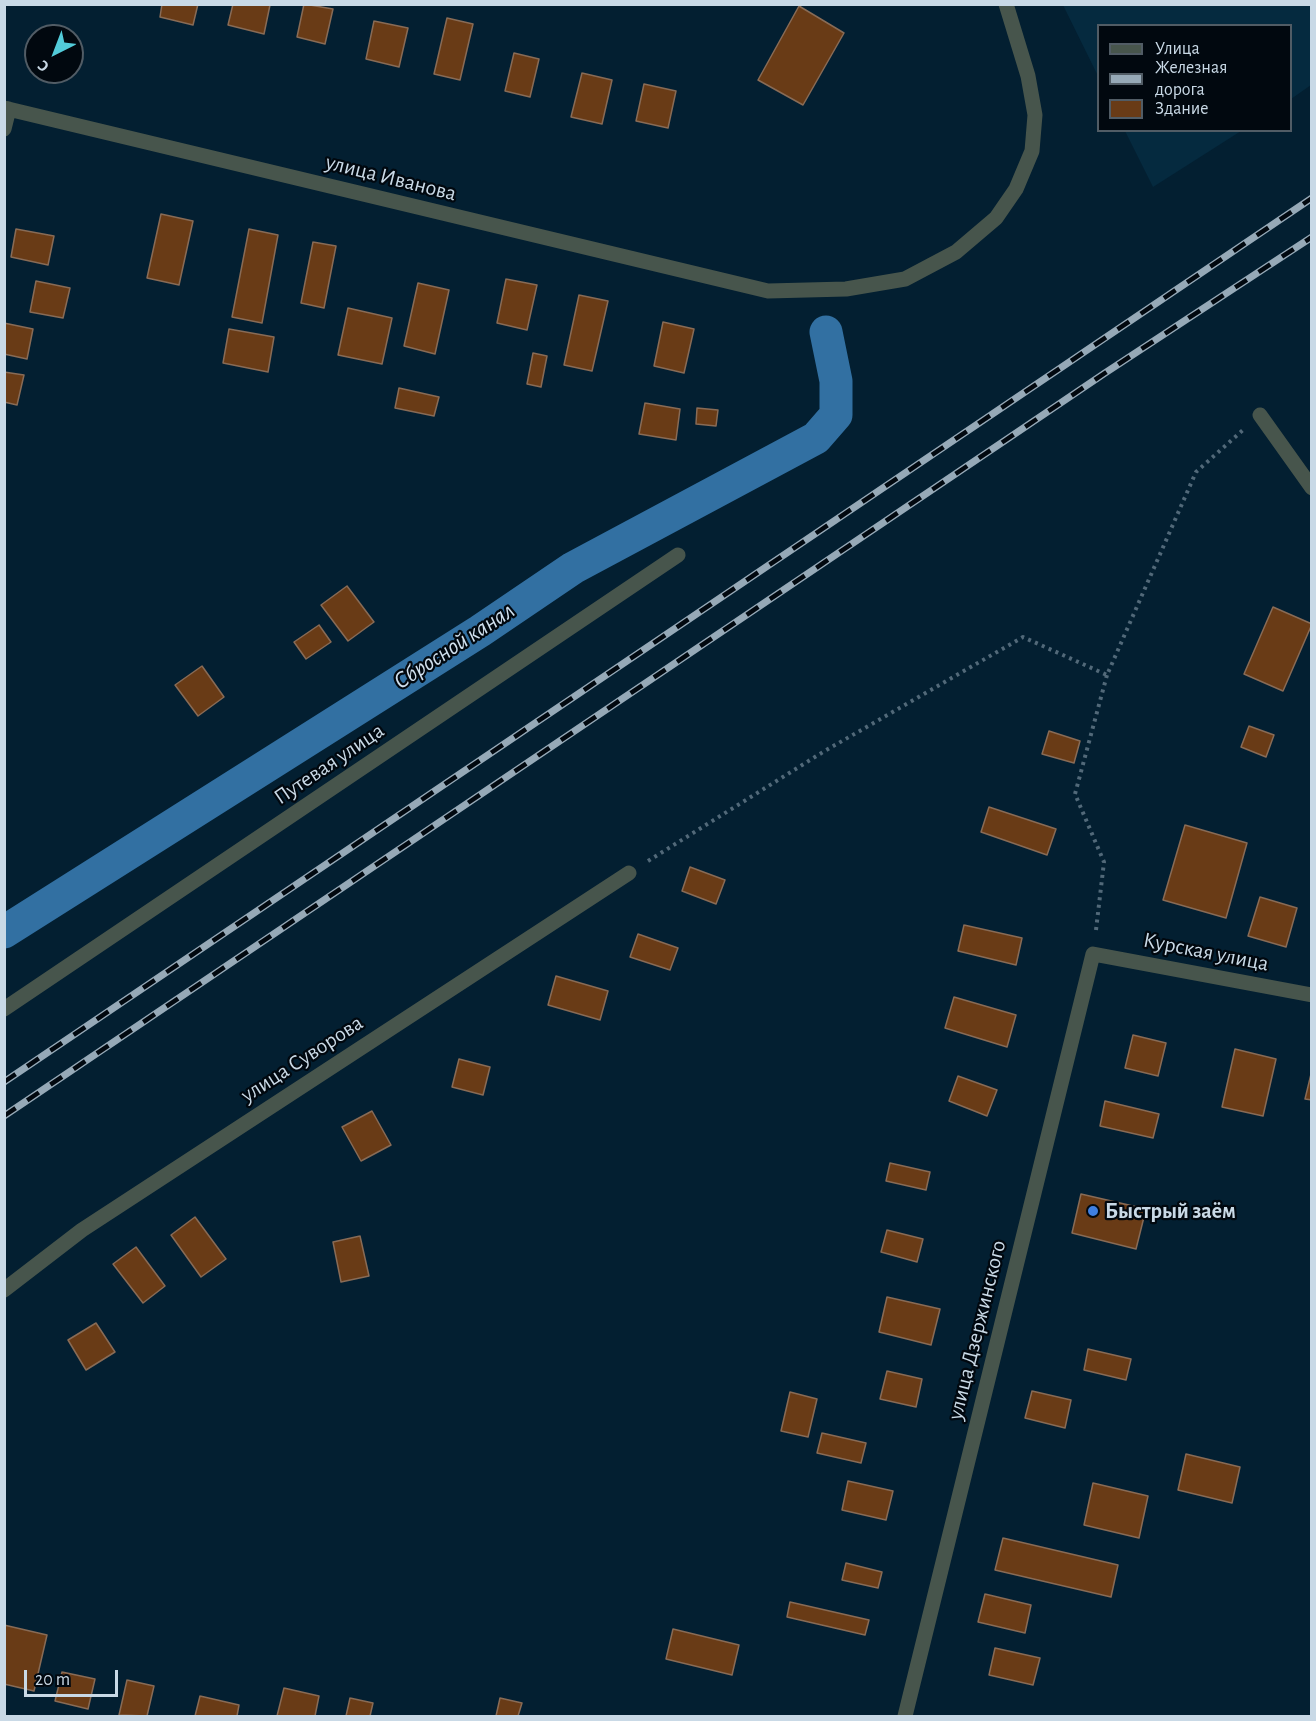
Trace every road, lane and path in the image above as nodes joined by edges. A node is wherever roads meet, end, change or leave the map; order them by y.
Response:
1 (1006, 4) edge
2 (7, 109) edge
3 (4, 129) edge
4 (1260, 415) joint
5 (1311, 488) edge
6 (678, 555) dead end
7 (1107, 675) junction
8 (629, 873) joint
9 (1093, 954) junction
10 (1311, 995) edge
11 (4, 1009) edge
12 (4, 1290) edge
13 (905, 1716) edge

1 - 2 street, улица Иванова
2 - 3 street
4 - 5 street
4 - 7 path
6 - 11 street, Путевая улица
7 - 8 path
7 - 9 path
8 - 12 street, улица Суворова
9 - 10 street, Курская улица
9 - 13 street, улица Дзержинского

